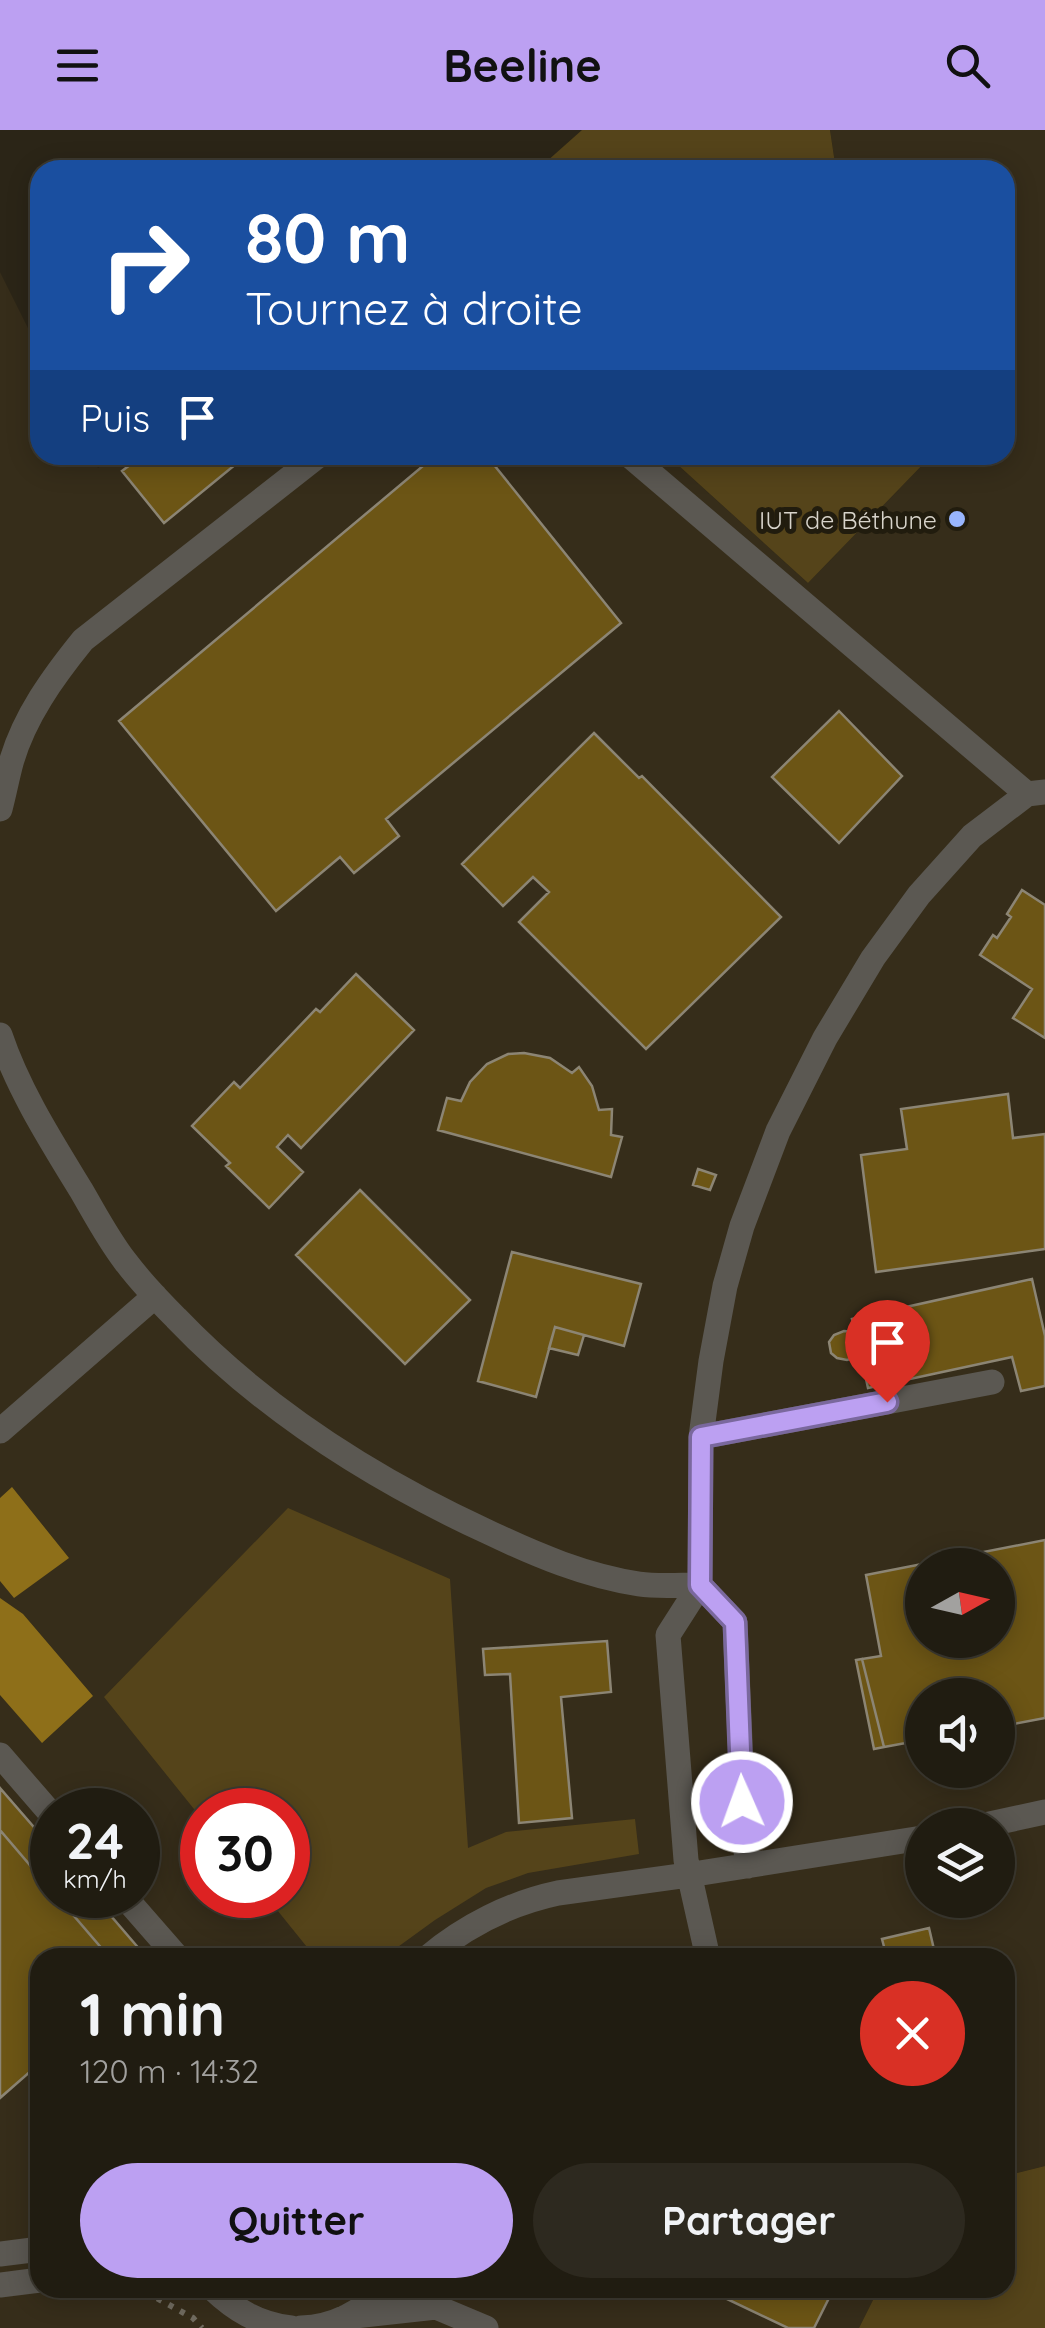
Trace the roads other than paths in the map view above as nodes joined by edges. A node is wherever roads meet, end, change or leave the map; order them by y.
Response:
1 (307, 465) edge
2 (641, 465) edge
3 (1036, 793) edge
4 (0, 810) edge
5 (2, 1042) edge
6 (155, 1296) junction
7 (992, 1382) dead end
8 (0, 1432) edge
9 (701, 1437) junction
10 (700, 1585) junction
11 (0, 1756) edge
12 (30, 1790) edge
13 (1045, 1812) edge
14 (1015, 1818) edge
15 (905, 1841) edge
16 (748, 1866) junction
17 (688, 1876) junction
18 (143, 1918) edge
19 (169, 1948) edge
20 (442, 1948) edge
21 (706, 1948) edge
22 (30, 2250) edge
23 (0, 2254) edge
24 (30, 2281) edge
25 (0, 2285) edge
26 (223, 2298) edge
27 (373, 2298) edge
28 (427, 2298) edge
29 (433, 2298) edge
30 (346, 2317) junction
31 (286, 2328) edge
32 (486, 2328) edge

1 - 4 street
2 - 3 street
3 - 9 street
5 - 6 street
6 - 8 street
6 - 10 street
7 - 9 street
9 - 10 street
10 - 16 street
10 - 17 street
11 - 12 street
13 - 14 street
15 - 16 street
16 - 17 street
17 - 20 street
17 - 21 street
18 - 19 street
22 - 23 street
24 - 25 street
26 - 31 street
27 - 30 street
28 - 30 street
29 - 32 street
30 - 31 street

